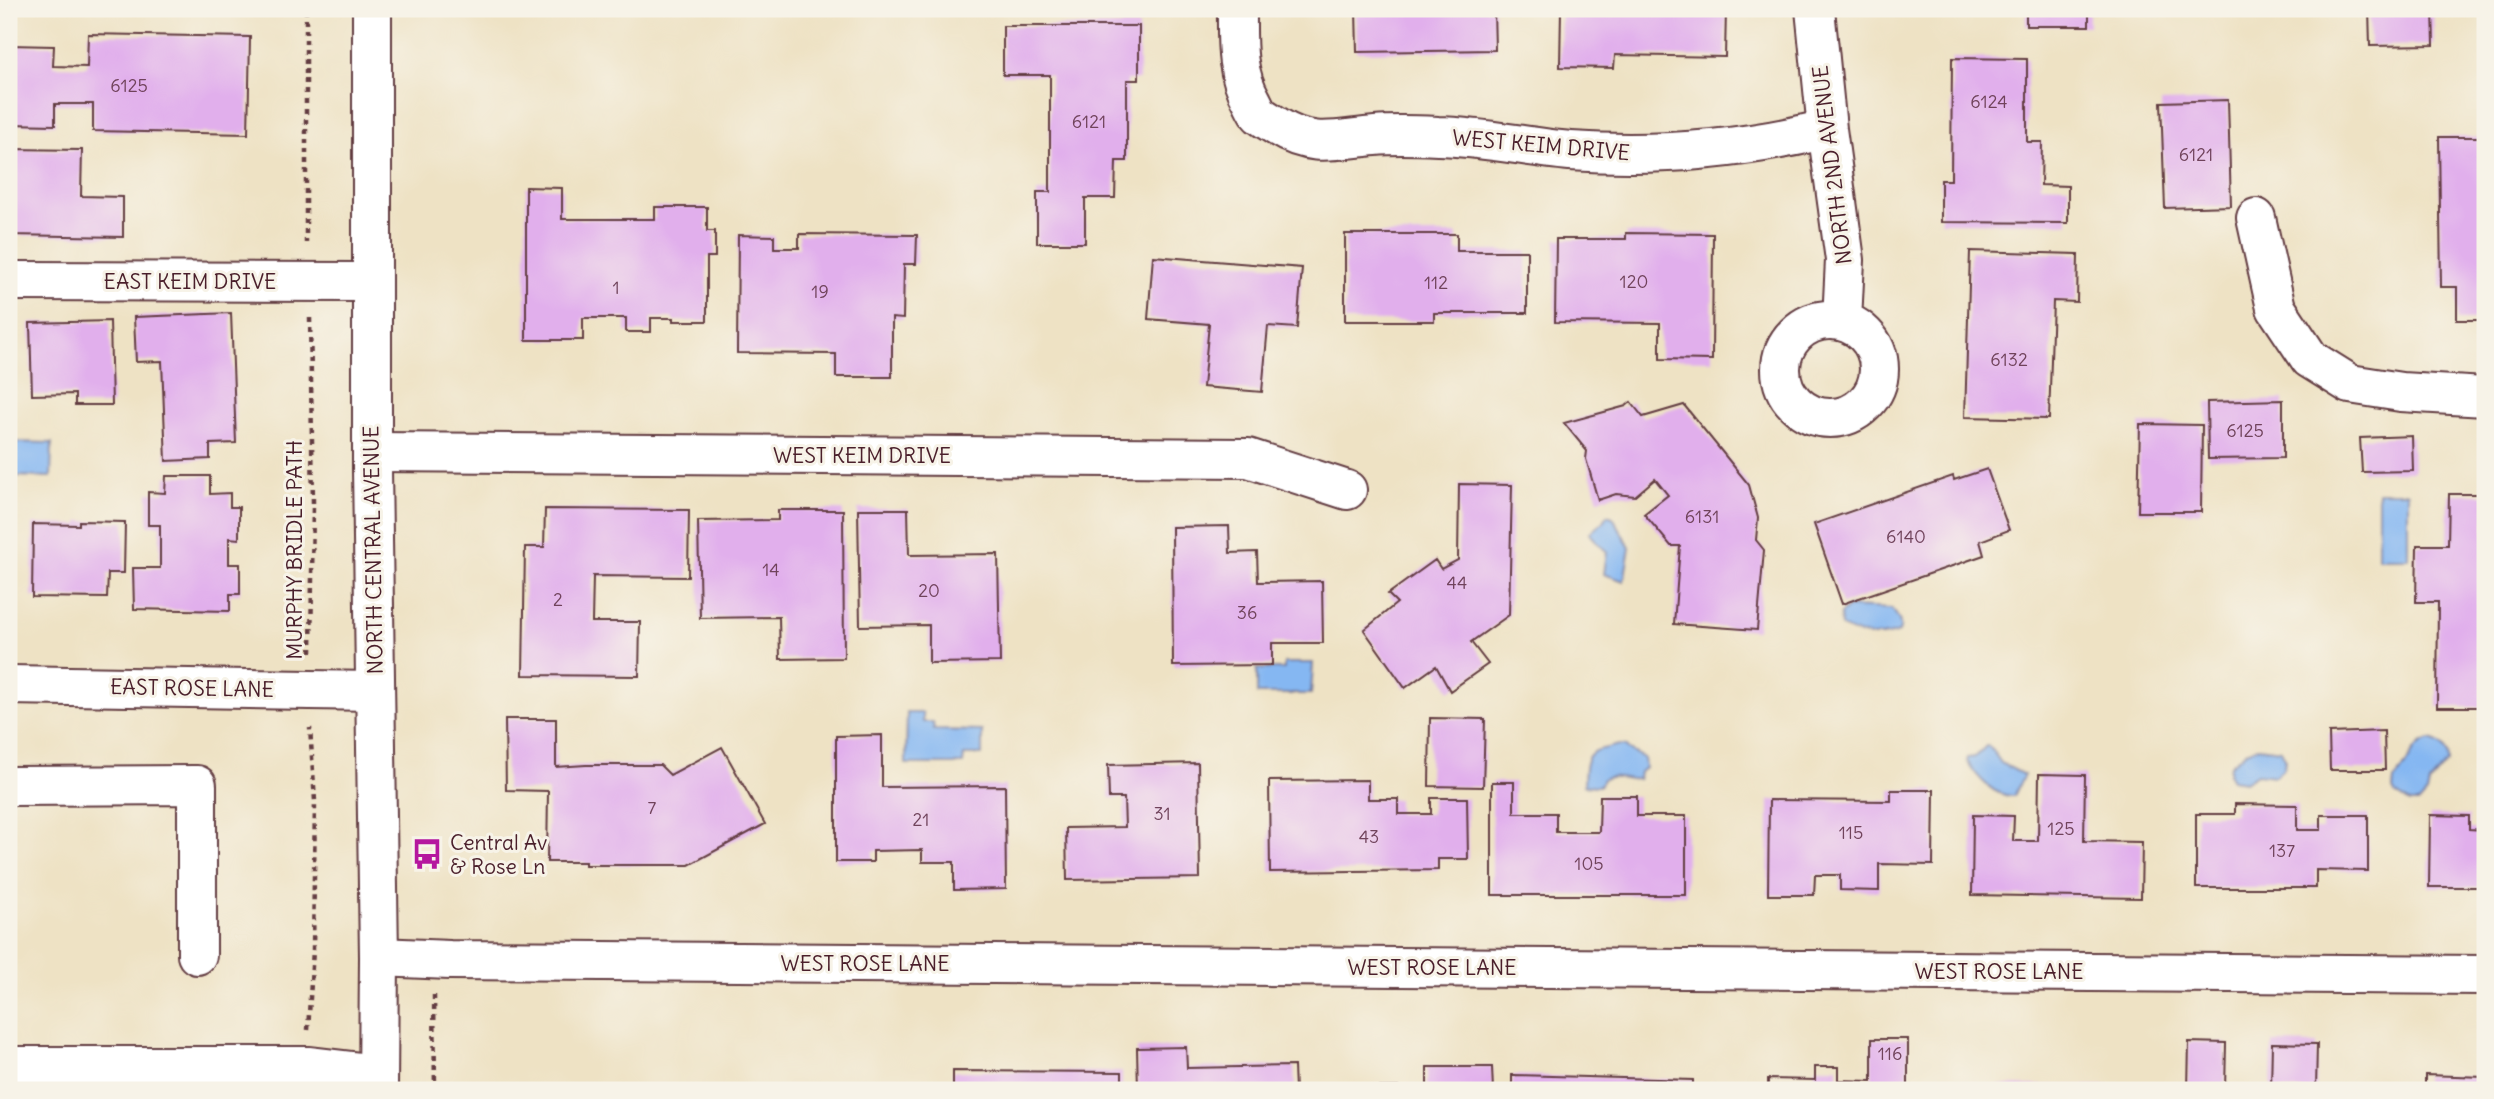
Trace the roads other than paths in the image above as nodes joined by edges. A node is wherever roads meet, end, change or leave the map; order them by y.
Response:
1 (372, 9) edge
2 (1237, 9) edge
3 (1815, 9) edge
4 (1827, 129) junction
5 (2256, 218) dead end
6 (9, 281) edge
7 (372, 282) junction
8 (1842, 321) dead end
9 (2485, 397) edge
10 (372, 452) junction
11 (1347, 490) dead end
12 (9, 685) edge
13 (375, 691) junction
14 (9, 786) edge
15 (197, 955) dead end
16 (379, 957) junction
17 (2485, 975) edge
18 (9, 1066) edge
19 (206, 1078) edge
20 (378, 1082) edge

1 - 7 street, NORTH CENTRAL AVENUE
2 - 4 street, WEST KEIM DRIVE
3 - 4 street, NORTH 2ND AVENUE
4 - 8 street, NORTH 2ND AVENUE
5 - 9 street
6 - 7 street, EAST KEIM DRIVE
7 - 10 street, NORTH CENTRAL AVENUE
10 - 11 street, WEST KEIM DRIVE
10 - 13 street, NORTH CENTRAL AVENUE
12 - 13 street, EAST ROSE LANE
13 - 16 street, NORTH CENTRAL AVENUE
14 - 15 street
16 - 17 street, WEST ROSE LANE
16 - 20 street, NORTH CENTRAL AVENUE
18 - 19 street
19 - 20 street

